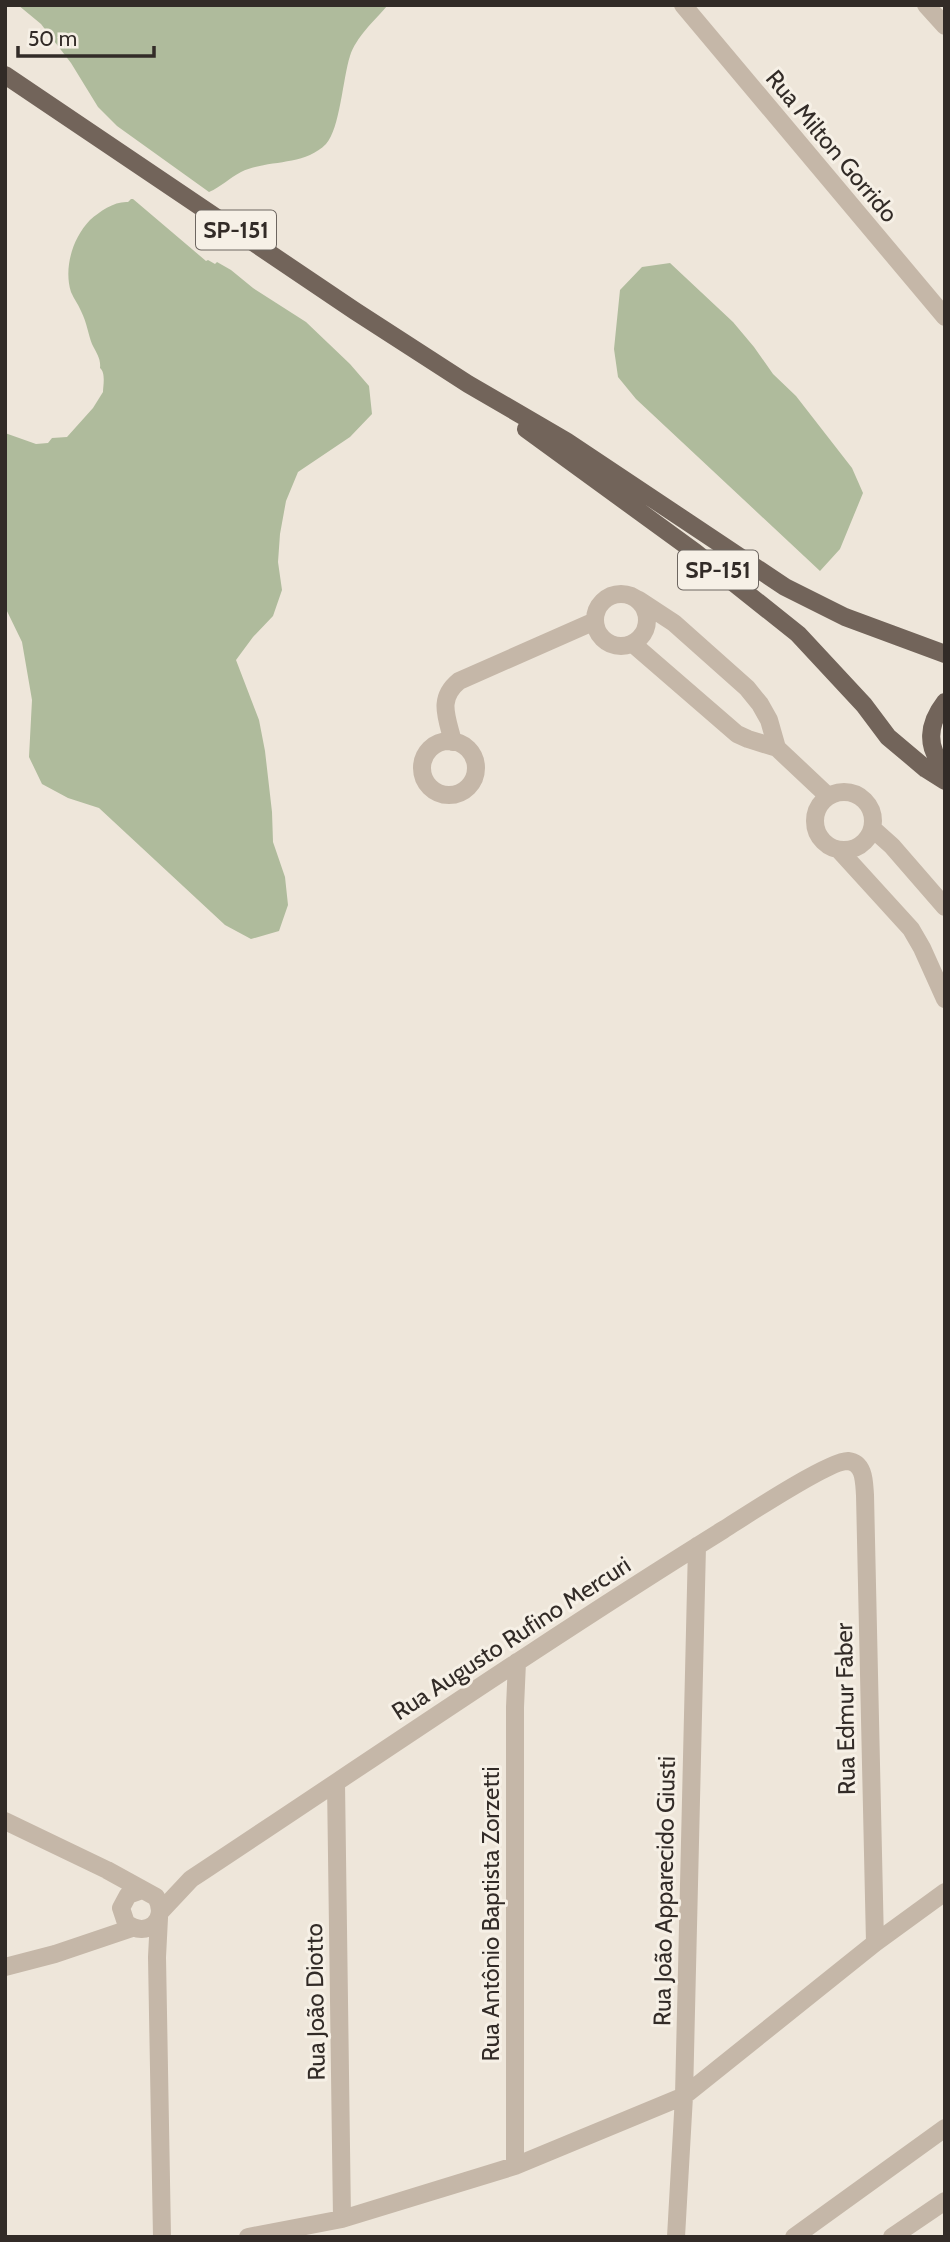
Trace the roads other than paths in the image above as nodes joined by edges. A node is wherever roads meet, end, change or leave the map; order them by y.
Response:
1 (683, 5) edge
2 (926, 5) edge
3 (945, 26) edge
4 (5, 75) edge
5 (945, 317) edge
6 (467, 384) junction
7 (639, 600) junction
8 (595, 621) junction
9 (633, 644) junction
10 (945, 654) edge
11 (945, 702) edge
12 (453, 742) dead end
13 (777, 748) junction
14 (945, 768) edge
15 (945, 781) edge
16 (828, 796) junction
17 (873, 828) junction
18 (839, 850) junction
19 (945, 907) edge
20 (945, 999) edge
21 (863, 1474) joint
22 (697, 1546) junction
23 (517, 1662) junction
24 (336, 1783) junction
25 (5, 1821) edge
26 (191, 1878) junction
27 (140, 1892) junction
28 (945, 1892) edge
29 (160, 1915) junction
30 (131, 1924) junction
31 (875, 1943) junction
32 (157, 1957) junction
33 (5, 1966) edge
34 (684, 2096) junction
35 (945, 2127) edge
36 (515, 2166) junction
37 (945, 2201) edge
38 (342, 2219) junction
39 (162, 2237) edge
40 (248, 2237) edge
41 (676, 2237) edge
42 (794, 2237) edge
43 (892, 2237) edge

1 - 5 street, Rua Milton Gorrido
2 - 3 street
4 - 6 main road, SP-151
6 - 10 main road, SP-151
6 - 15 main road, SP-151
7 - 8 street
7 - 9 street
7 - 13 street
8 - 9 street
8 - 12 street
9 - 13 street
11 - 14 main road
13 - 16 street
16 - 17 street
16 - 18 street
17 - 18 street
17 - 19 street
18 - 20 street
21 - 22 street, Rua Augusto Rufino Mercuri
21 - 31 street, Rua Edmur Faber
22 - 23 street, Rua Augusto Rufino Mercuri
22 - 34 street, Rua João Apparecido Giusti
23 - 24 street, Rua Augusto Rufino Mercuri
23 - 36 street, Rua Antônio Baptista Zorzetti
24 - 26 street, Rua Augusto Rufino Mercuri
24 - 38 street, Rua João Diotto
25 - 27 street
26 - 27 street, Rua Augusto Rufino Mercuri
26 - 29 street, Rua Augusto Rufino Mercuri
27 - 29 street
27 - 30 street
28 - 31 street
29 - 30 street
29 - 32 street
30 - 32 street
30 - 33 street
31 - 34 street
32 - 39 street
34 - 36 street
34 - 41 street, Rua João Apparecido Giusti
35 - 42 street
36 - 38 street
37 - 43 street
38 - 40 street

